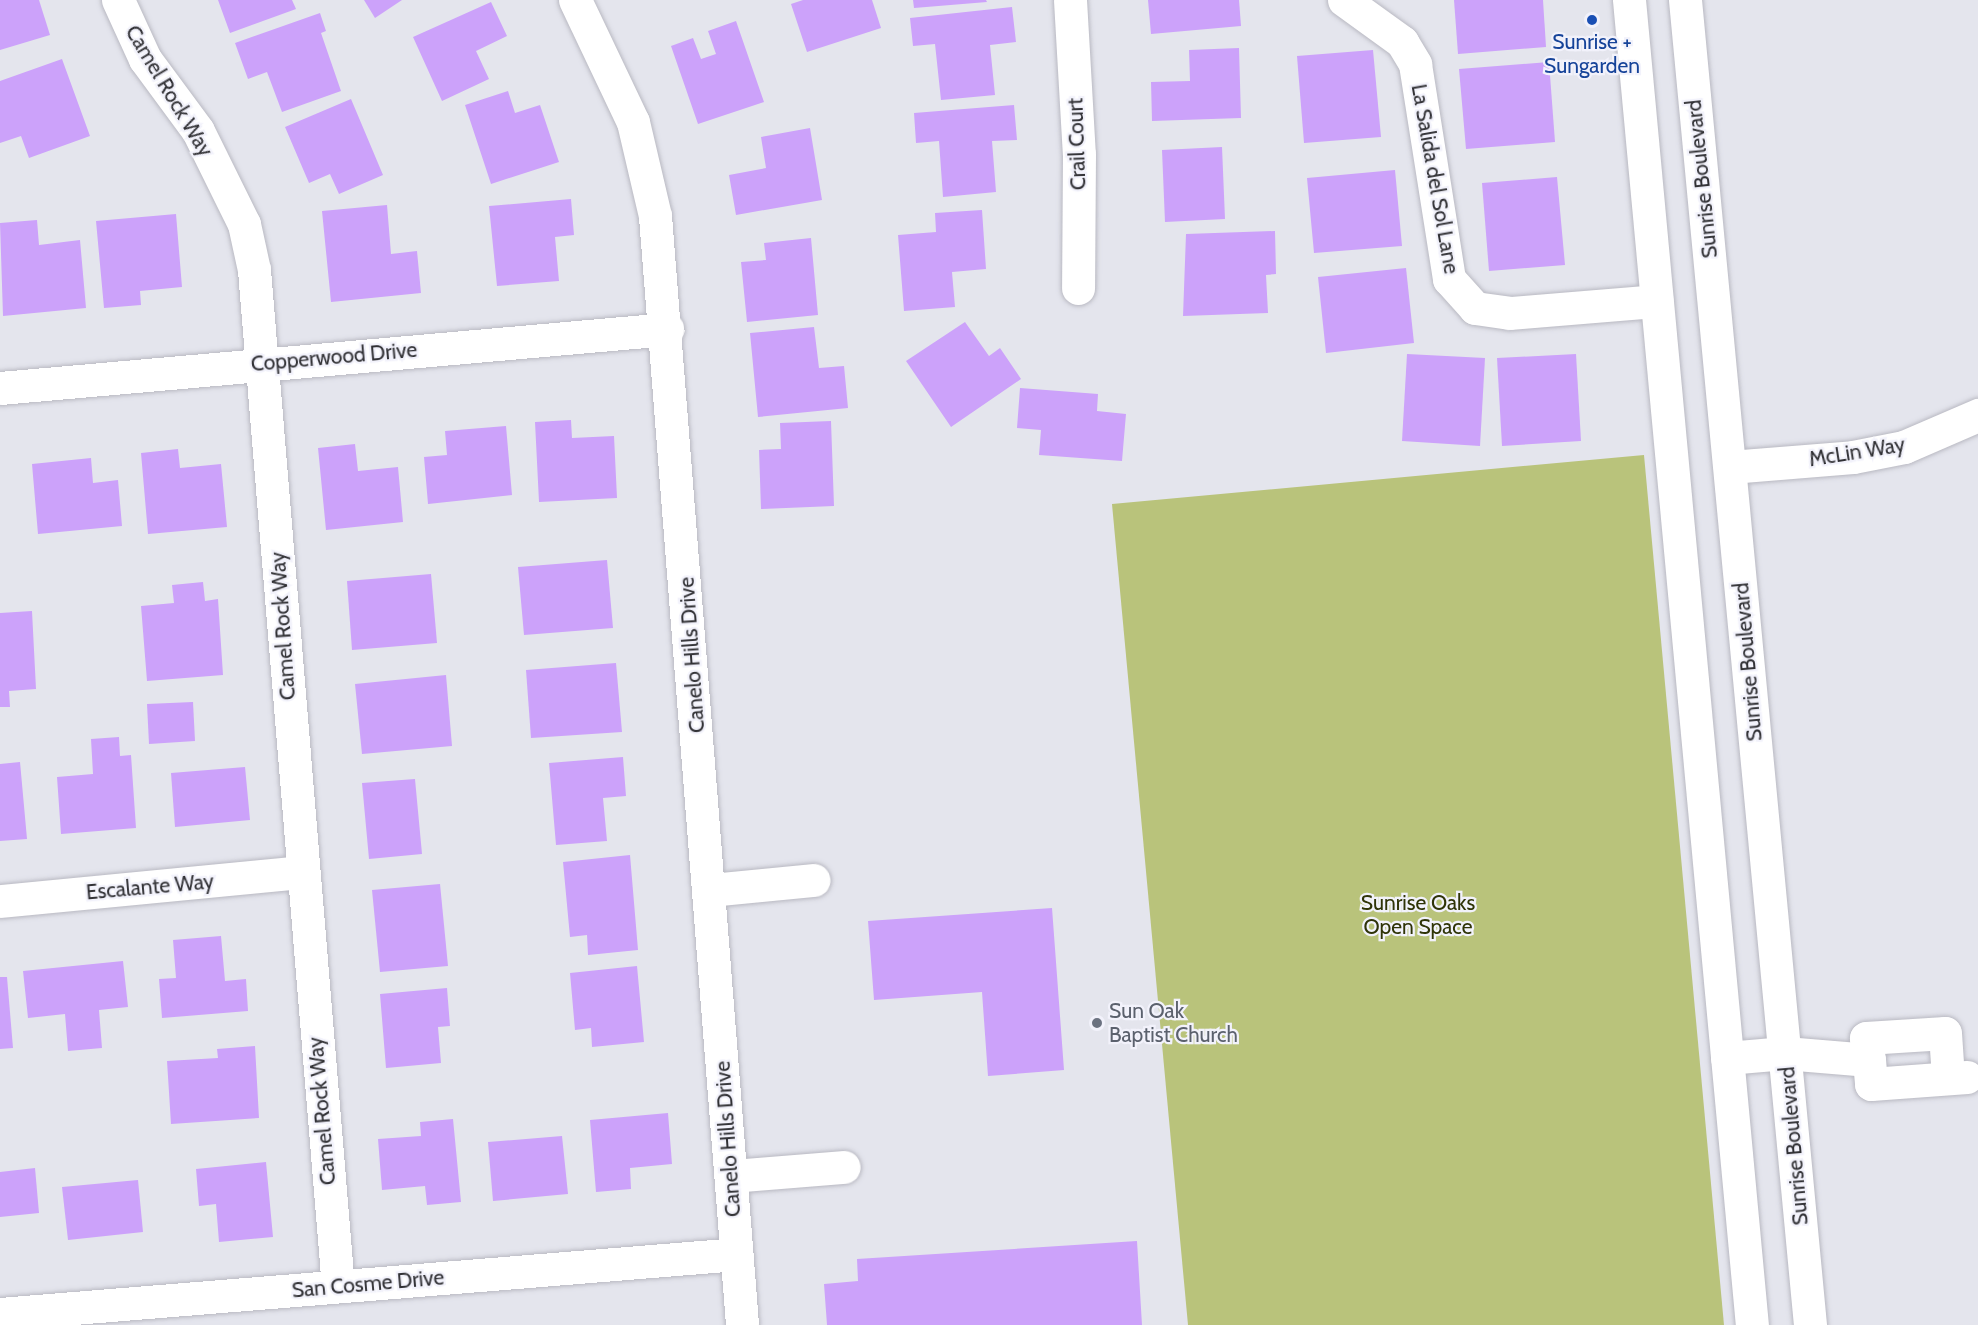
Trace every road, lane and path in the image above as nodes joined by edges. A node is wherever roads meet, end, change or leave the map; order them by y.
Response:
1 (118, 0) edge
2 (1070, 0) edge
3 (1344, 0) edge
4 (1629, 0) edge
5 (1685, 0) edge
6 (577, 1) edge
7 (1078, 288) dead end
8 (1658, 301) junction
9 (668, 329) junction
10 (264, 364) junction
11 (0, 388) edge
12 (1978, 415) edge
13 (1730, 467) junction
14 (300, 872) junction
15 (814, 880) dead end
16 (710, 890) junction
17 (0, 901) edge
18 (1785, 1053) junction
19 (1727, 1058) junction
20 (1869, 1060) junction
21 (844, 1167) dead end
22 (731, 1176) junction
23 (737, 1254) junction
24 (338, 1287) junction
25 (0, 1314) edge
26 (742, 1325) edge
27 (1752, 1325) edge
28 (1810, 1325) edge

1 - 10 street, Camel Rock Way
2 - 7 street, Crail Court
3 - 8 street, La Salida del Sol Lane
4 - 8 street
5 - 13 street, Sunrise Boulevard
6 - 9 street, Canelo Hills Drive
8 - 19 street
9 - 10 street, Copperwood Drive
9 - 16 street, Canelo Hills Drive
10 - 11 street, Copperwood Drive
10 - 14 street, Camel Rock Way
12 - 13 street, McLin Way
13 - 18 street, Sunrise Boulevard
14 - 17 street, Escalante Way
14 - 24 street, Camel Rock Way
15 - 16 street
16 - 22 street, Canelo Hills Drive
18 - 19 street
18 - 20 street
18 - 28 street, Sunrise Boulevard
19 - 27 street
20 - 20 street
21 - 22 street
22 - 23 street, Canelo Hills Drive
23 - 24 street, San Cosme Drive
23 - 26 street, Canelo Hills Drive
24 - 25 street, San Cosme Drive

